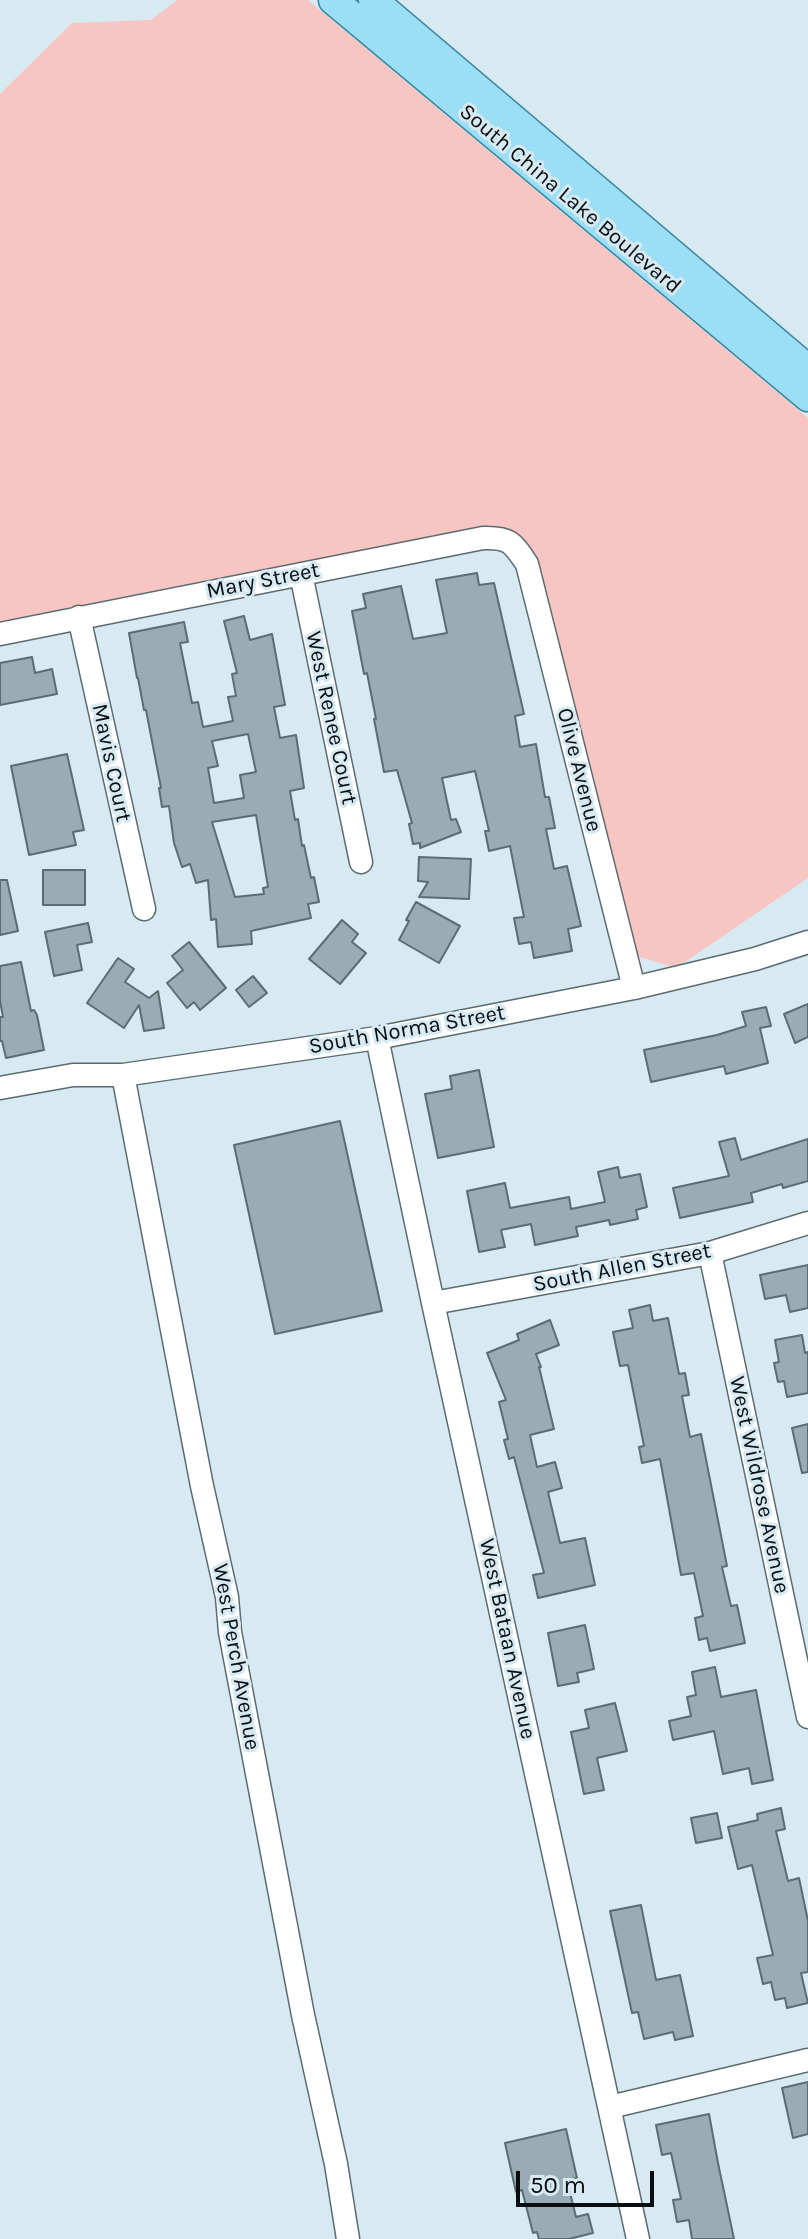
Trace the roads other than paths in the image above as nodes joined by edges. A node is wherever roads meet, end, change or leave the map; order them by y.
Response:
1 (333, 0) edge
2 (373, 0) edge
3 (808, 369) edge
4 (808, 397) edge
5 (520, 553) joint
6 (301, 574) junction
7 (79, 617) junction
8 (0, 634) edge
9 (361, 862) dead end
10 (144, 909) dead end
11 (808, 942) edge
12 (634, 988) junction
13 (377, 1038) junction
14 (123, 1075) junction
15 (0, 1088) edge
16 (808, 1223) edge
17 (710, 1253) junction
18 (433, 1303) junction
19 (808, 1717) edge
20 (808, 2060) edge
21 (610, 2107) junction
22 (348, 2239) edge
23 (638, 2239) edge

1 - 4 main road, South China Lake Boulevard
2 - 3 main road, South China Lake Boulevard
5 - 6 street, Mary Street
5 - 12 street, Olive Avenue
6 - 7 street, Mary Street
6 - 9 street, West Renee Court
7 - 8 street, Mary Street
7 - 10 street, Mavis Court
11 - 12 street, South Norma Street
12 - 13 street, South Norma Street
13 - 14 street, South Norma Street
13 - 18 street, West Bataan Avenue
14 - 15 street, South Norma Street
14 - 22 street, West Perch Avenue
16 - 17 street, South Allen Street
17 - 18 street, South Allen Street
17 - 19 street, West Wildrose Avenue
18 - 21 street, West Bataan Avenue
20 - 21 street
21 - 23 street, West Bataan Avenue

